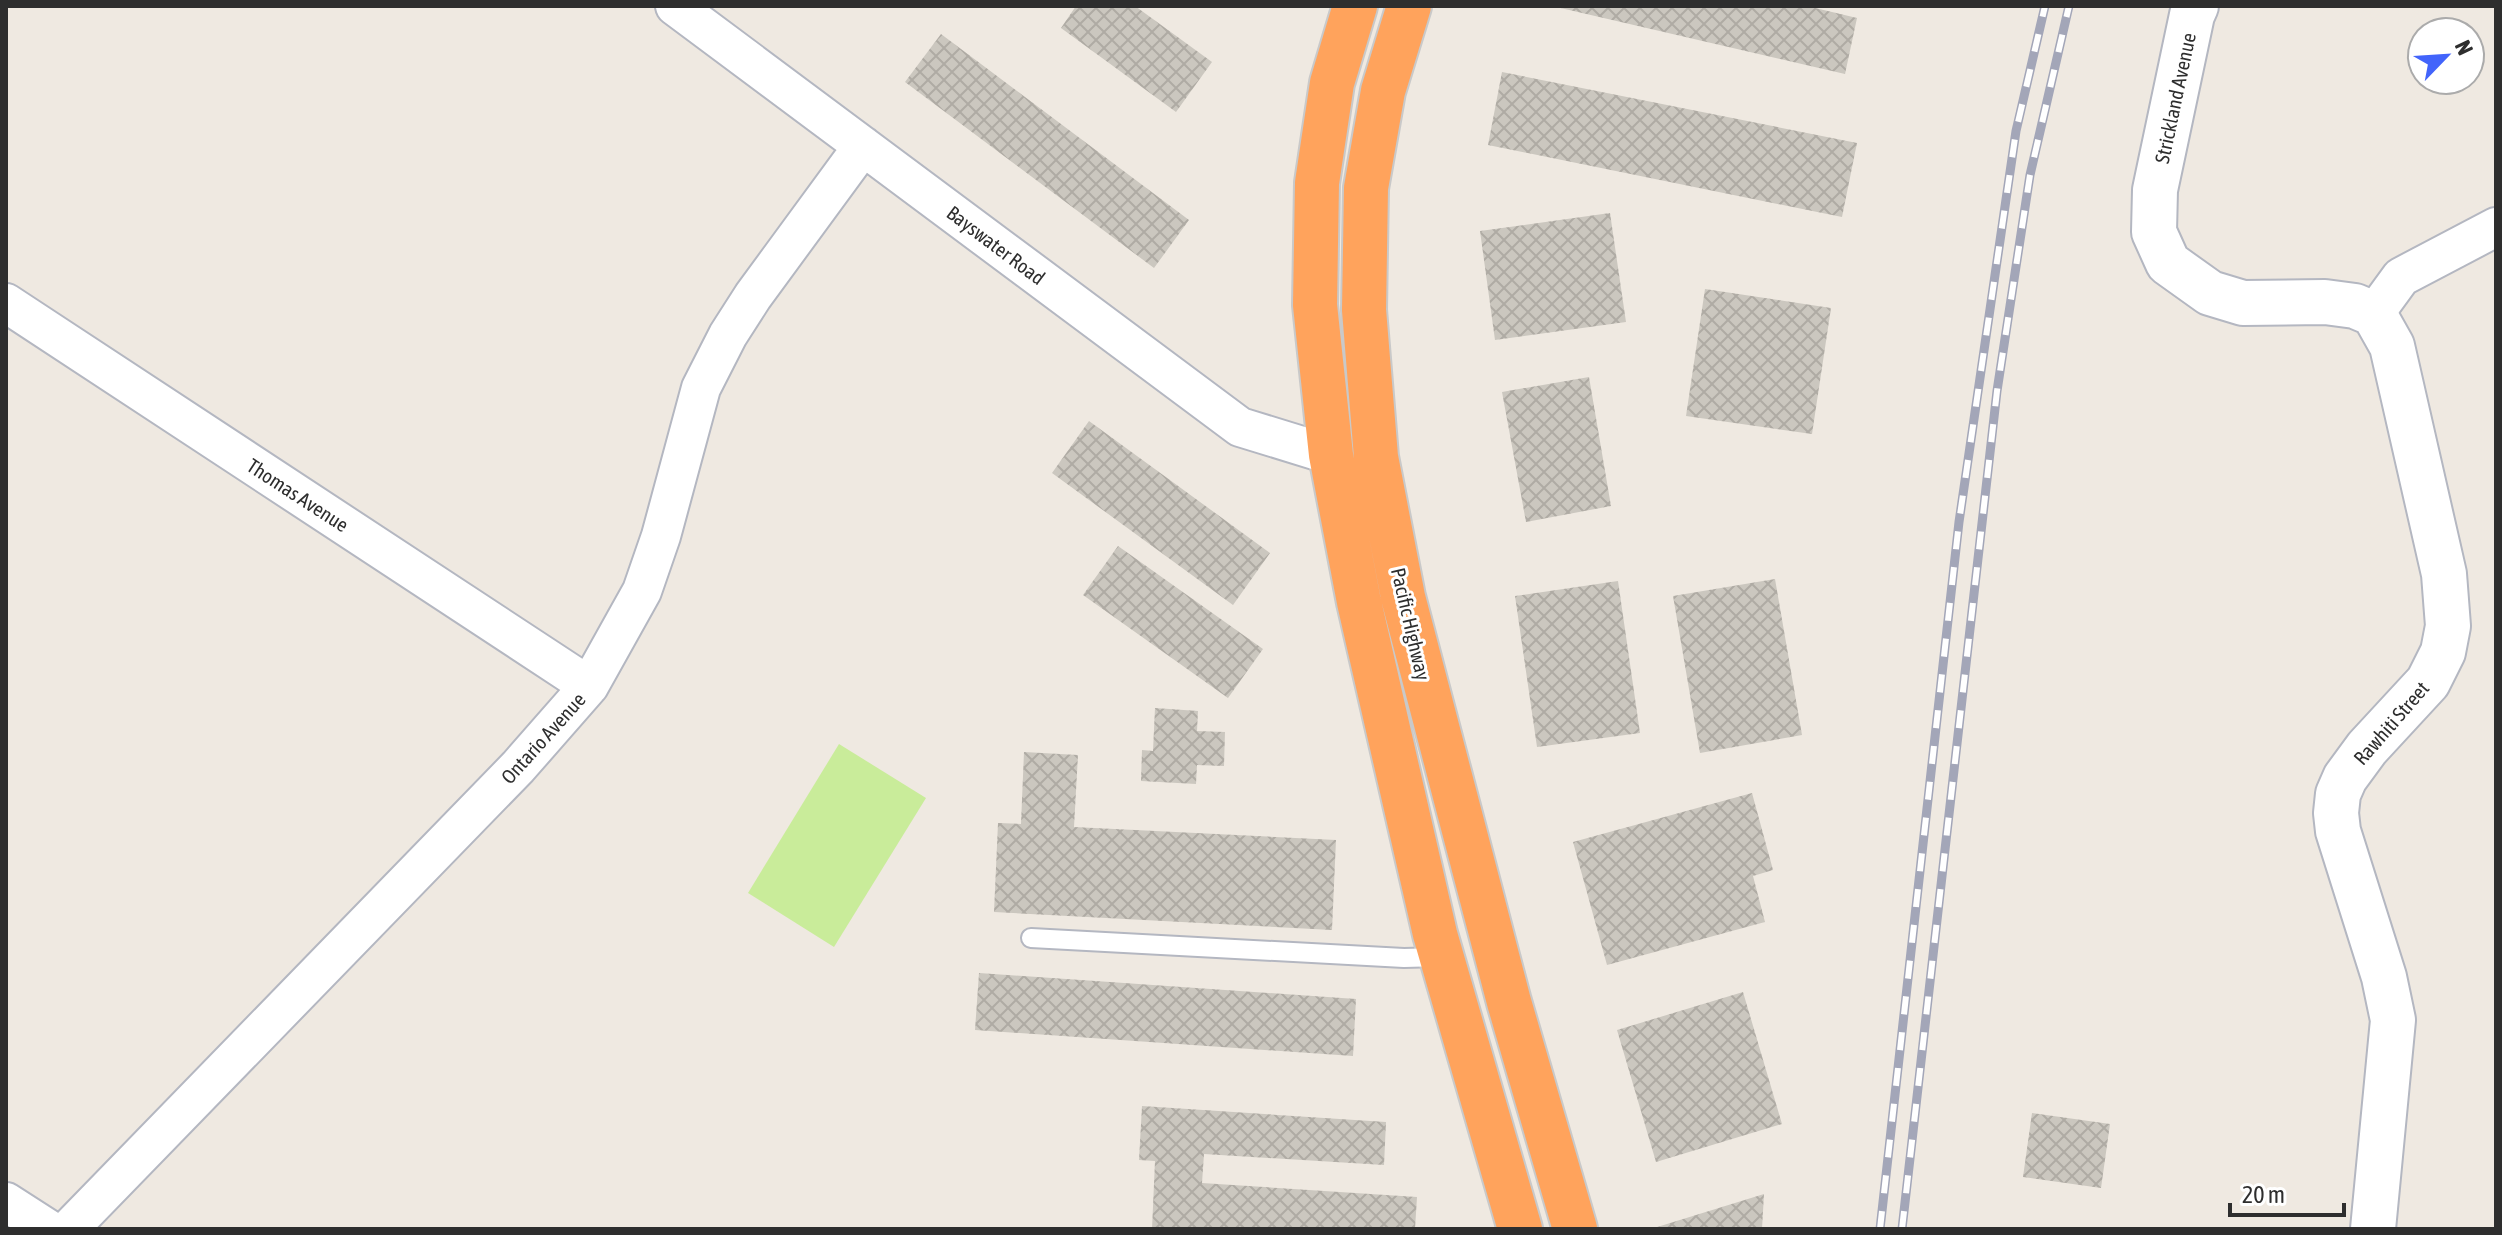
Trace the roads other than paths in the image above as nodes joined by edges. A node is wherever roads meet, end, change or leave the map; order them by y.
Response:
1 (675, 6) edge
2 (1355, 6) edge
3 (1409, 6) edge
4 (2196, 6) edge
5 (863, 146) junction
6 (2496, 227) edge
7 (6, 303) edge
8 (2374, 314) junction
9 (1331, 455) junction
10 (589, 686) junction
11 (1031, 938) dead end
12 (1441, 957) junction
13 (6, 1202) edge
14 (48, 1229) edge
15 (69, 1229) edge
16 (1520, 1229) edge
17 (1575, 1229) edge
18 (2373, 1229) edge

1 - 5 street, Bayswater Road
2 - 9 highway
3 - 17 highway, Pacific Highway
4 - 8 street, Strickland Avenue
5 - 9 street, Bayswater Road
5 - 10 street, Ontario Avenue
6 - 8 street
7 - 10 street, Thomas Avenue
8 - 18 street, Rawhiti Street
9 - 12 highway
10 - 15 street, Ontario Avenue
11 - 12 lane
12 - 16 highway
13 - 14 street

